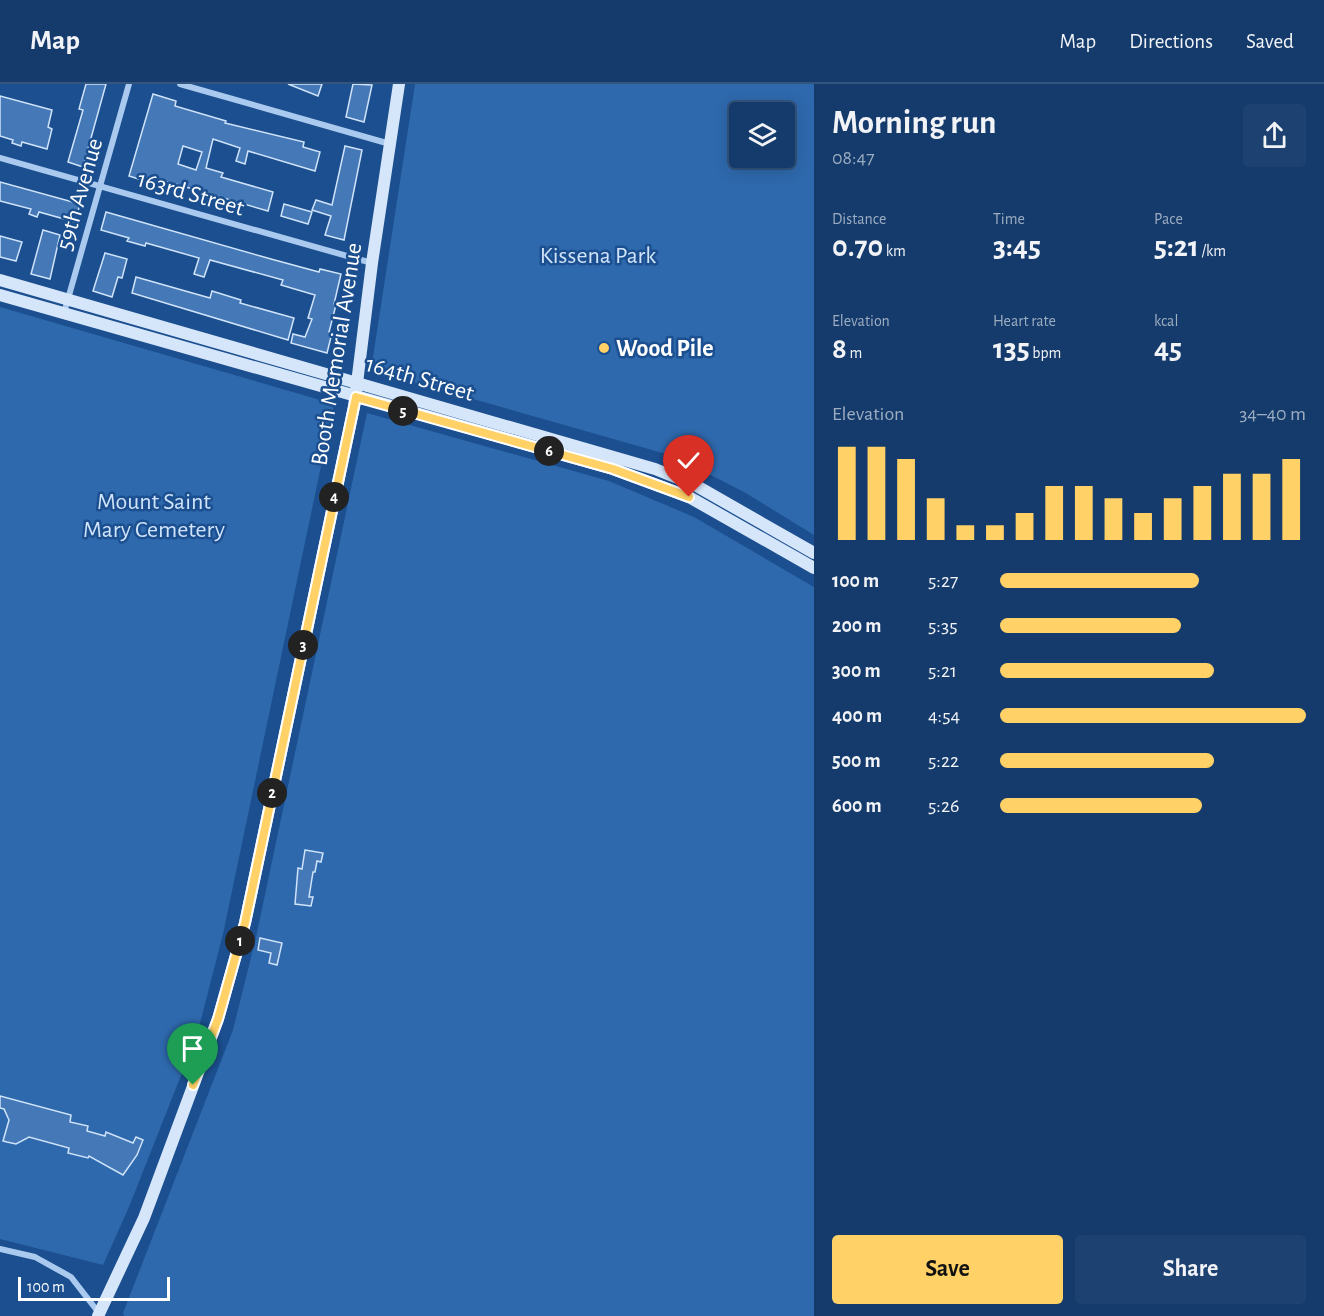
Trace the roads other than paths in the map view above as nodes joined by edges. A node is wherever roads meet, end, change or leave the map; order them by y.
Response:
1 (129, 84) edge
2 (180, 84) edge
3 (399, 84) edge
4 (391, 144) junction
5 (0, 158) edge
6 (99, 186) junction
7 (372, 263) junction
8 (0, 280) edge
9 (0, 295) edge
10 (68, 300) junction
11 (64, 313) junction
12 (358, 381) junction
13 (356, 397) junction
14 (814, 553) edge
15 (814, 568) edge
16 (0, 1249) edge
17 (99, 1315) edge

1 - 6 street, 59th Avenue
2 - 4 street
3 - 4 street, Booth Memorial Avenue
4 - 7 street, Booth Memorial Avenue
5 - 6 street, 163rd Street
6 - 7 street, 163rd Street
6 - 10 street, 59th Avenue
7 - 12 street, Booth Memorial Avenue
8 - 10 street, 164th Street
9 - 11 street, 164th Street
10 - 11 street, 59th Avenue
10 - 12 street, 164th Street
11 - 13 street, 164th Street
12 - 13 street, Booth Memorial Avenue
12 - 14 street, 164th Street
13 - 15 street, 164th Street
13 - 17 street, Booth Memorial Avenue
16 - 17 street

